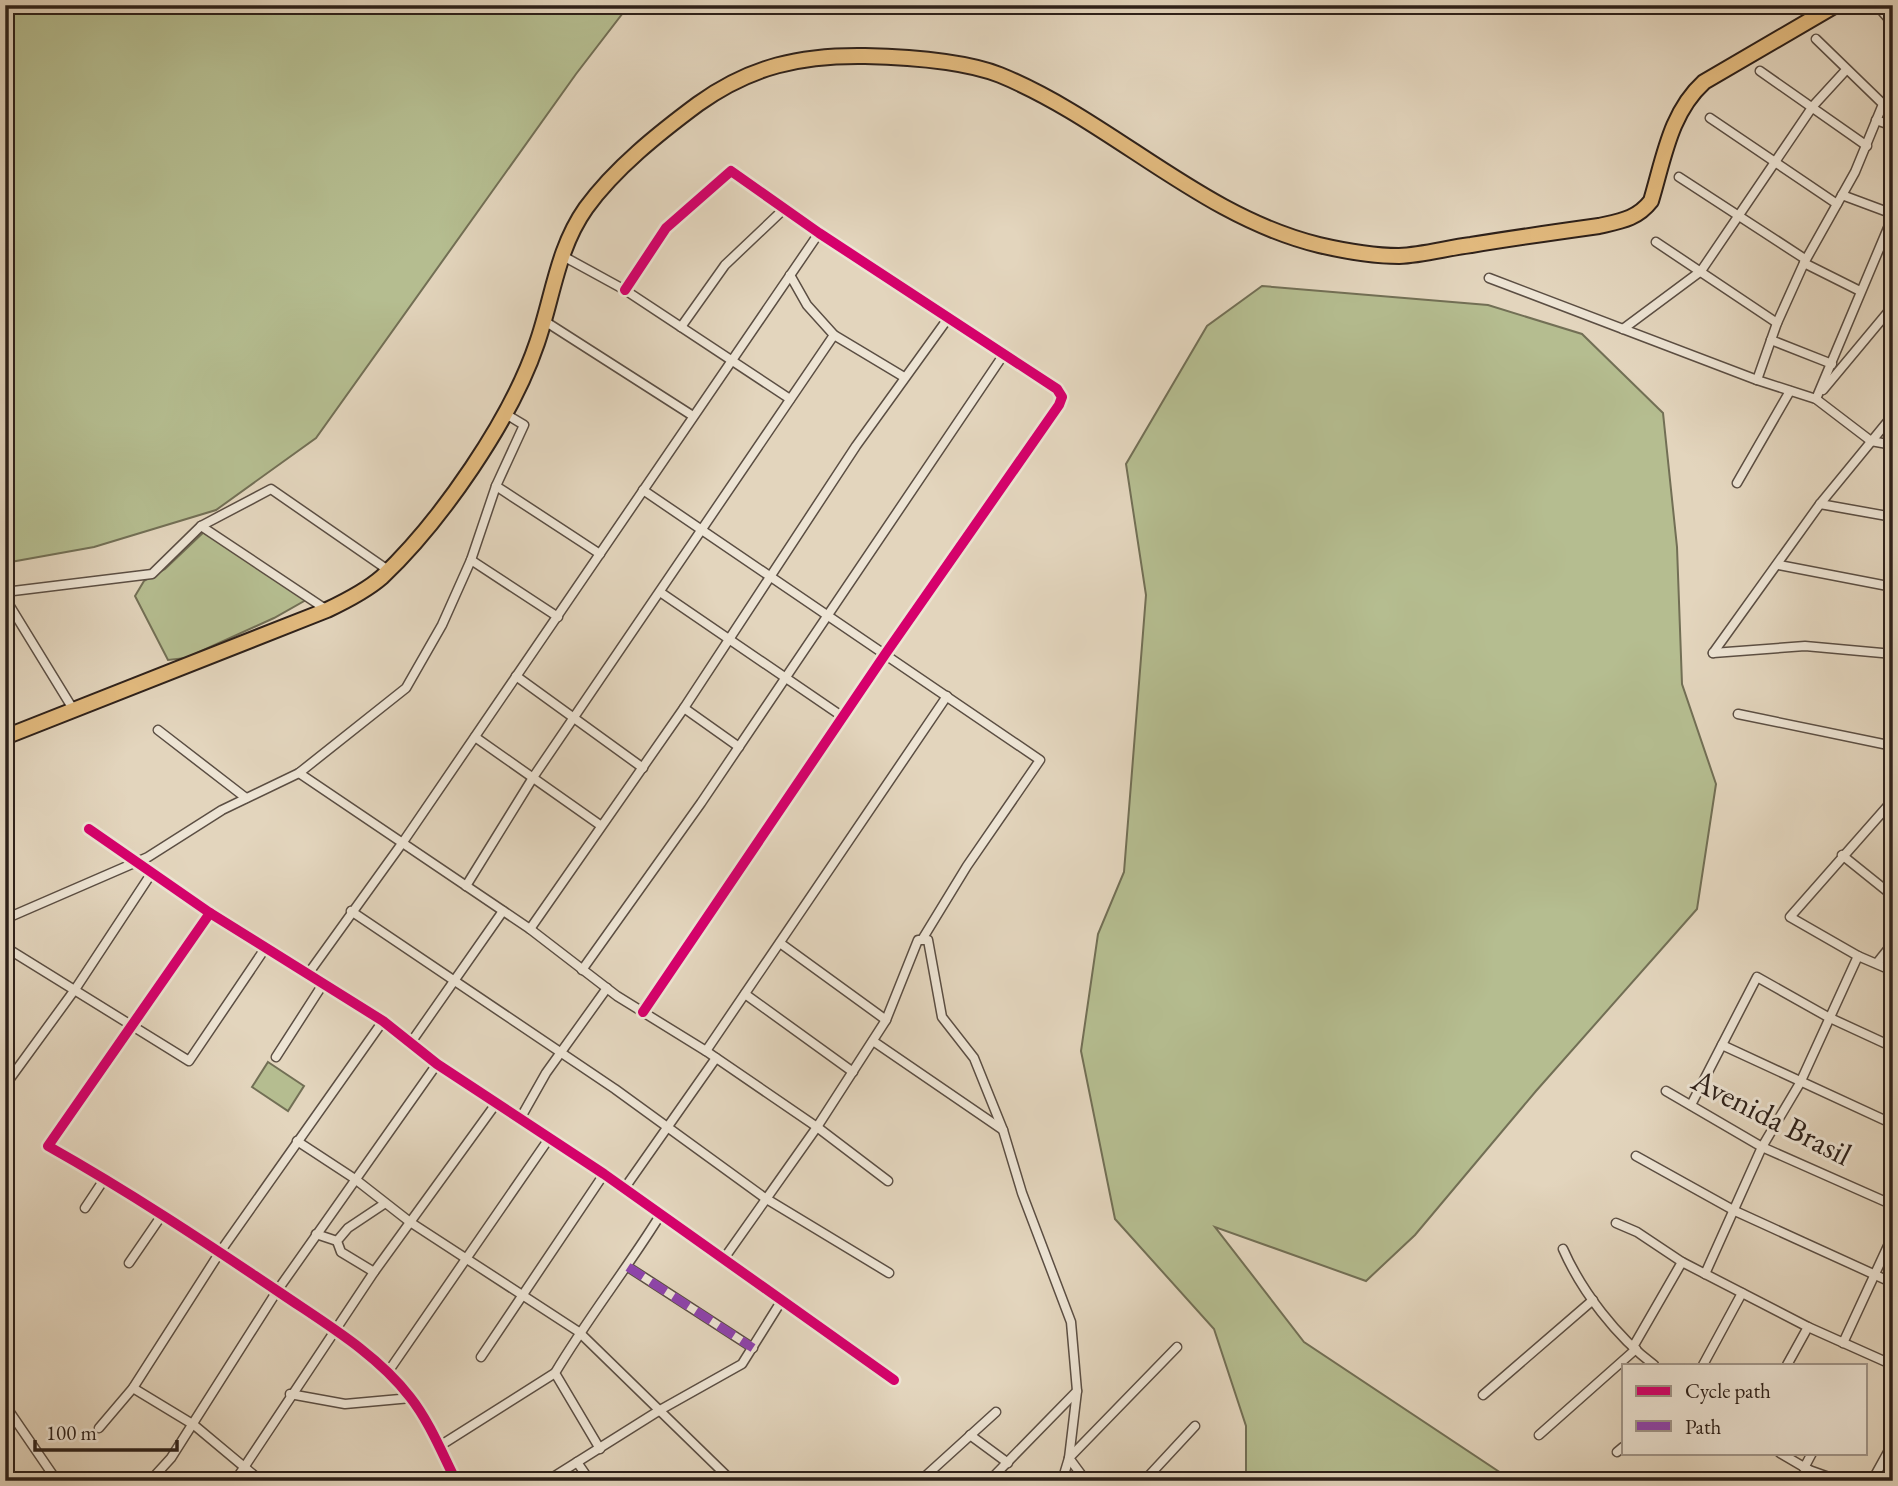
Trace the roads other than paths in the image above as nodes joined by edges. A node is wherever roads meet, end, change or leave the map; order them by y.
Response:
1 (1836, 5) edge
2 (1880, 9) dead end
3 (1893, 24) edge
4 (1816, 39) dead end
5 (1846, 70) junction
6 (1760, 71) dead end
7 (1813, 106) junction
8 (1710, 118) dead end
9 (1876, 120) junction
10 (1893, 126) edge
11 (1867, 146) junction
12 (1776, 160) junction
13 (1679, 177) dead end
14 (1842, 195) junction
15 (1837, 204) junction
16 (783, 209) junction
17 (1739, 215) junction
18 (1893, 215) edge
19 (819, 233) junction
20 (1656, 242) dead end
21 (561, 255) junction
22 (1805, 261) junction
23 (1701, 271) junction
24 (790, 275) junction
25 (1489, 278) dead end
26 (625, 290) junction
27 (1860, 291) junction
28 (1893, 306) edge
29 (949, 317) junction
30 (543, 320) junction
31 (1777, 323) junction
32 (681, 327) junction
33 (1623, 330) junction
34 (834, 335) junction
35 (1771, 340) junction
36 (1004, 354) junction
37 (731, 359) junction
38 (1832, 364) junction
39 (904, 377) junction
40 (1757, 380) junction
41 (1790, 391) junction
42 (1816, 399) junction
43 (790, 400) junction
44 (504, 413) junction
45 (1893, 415) edge
46 (693, 416) junction
47 (1871, 441) junction
48 (1893, 445) edge
49 (1737, 483) dead end
50 (496, 486) junction
51 (643, 490) junction
52 (1821, 504) junction
53 (1893, 517) edge
54 (201, 526) junction
55 (701, 531) junction
56 (600, 554) junction
57 (471, 561) junction
58 (1779, 565) junction
59 (388, 569) junction
60 (770, 579) junction
61 (1893, 587) edge
62 (5, 592) edge
63 (660, 592) junction
64 (5, 598) edge
65 (327, 610) junction
66 (827, 615) junction
67 (558, 617) junction
68 (729, 641) junction
69 (886, 653) junction
70 (1893, 654) edge
71 (516, 676) junction
72 (783, 678) junction
73 (947, 696) junction
74 (684, 708) junction
75 (73, 709) junction
76 (1738, 715) dead end
77 (575, 718) junction
78 (843, 718) junction
79 (158, 730) dead end
80 (5, 737) edge
81 (474, 737) junction
82 (1893, 746) edge
83 (739, 747) junction
84 (643, 768) junction
85 (299, 773) junction
86 (534, 776) junction
87 (246, 798) junction
88 (1891, 804) edge
89 (600, 825) junction
90 (89, 829) dead end
91 (403, 842) junction
92 (1842, 855) junction
93 (132, 861) junction
94 (151, 874) junction
95 (466, 886) junction
96 (1893, 896) edge
97 (351, 911) junction
98 (503, 911) junction
99 (209, 913) junction
100 (5, 919) edge
101 (530, 929) junction
102 (923, 938) junction
103 (780, 943) junction
104 (1893, 943) edge
105 (5, 947) edge
106 (266, 947) junction
107 (1858, 956) junction
108 (1877, 963) junction
109 (582, 970) junction
110 (1893, 971) edge
111 (308, 974) junction
112 (457, 980) junction
113 (323, 984) junction
114 (76, 988) junction
115 (607, 988) junction
116 (745, 994) junction
117 (643, 1012) junction
118 (1828, 1017) junction
119 (886, 1020) junction
120 (383, 1021) junction
121 (132, 1025) junction
122 (412, 1041) junction
123 (873, 1041) junction
124 (1722, 1045) junction
125 (1893, 1047) edge
126 (706, 1051) junction
127 (561, 1052) junction
128 (276, 1057) dead end
129 (716, 1058) junction
130 (437, 1064) junction
131 (853, 1072) junction
132 (9, 1080) dead end
133 (1800, 1083) junction
134 (1667, 1091) dead end
135 (495, 1105) junction
136 (1690, 1105) junction
137 (520, 1119) junction
138 (1893, 1124) edge
139 (666, 1127) junction
140 (817, 1127) junction
141 (1003, 1130) junction
142 (548, 1140) junction
143 (296, 1141) junction
144 (1762, 1147) junction
145 (1636, 1156) dead end
146 (604, 1174) junction
147 (105, 1178) junction
148 (355, 1179) junction
149 (888, 1181) dead end
150 (624, 1189) junction
151 (765, 1198) junction
152 (384, 1204) junction
153 (1893, 1205) edge
154 (85, 1208) dead end
155 (1735, 1212) junction
156 (162, 1215) junction
157 (659, 1217) junction
158 (410, 1222) junction
159 (1616, 1223) dead end
160 (316, 1234) junction
161 (1893, 1235) edge
162 (337, 1241) junction
163 (1563, 1249) dead end
164 (220, 1252) junction
165 (466, 1258) junction
166 (723, 1260) junction
167 (1682, 1262) junction
168 (129, 1263) dead end
169 (628, 1267) junction
170 (373, 1272) junction
171 (889, 1273) dead end
172 (1705, 1274) junction
173 (1874, 1274) junction
174 (1893, 1283) edge
175 (276, 1291) junction
176 (1742, 1293) junction
177 (524, 1298) junction
178 (782, 1300) junction
179 (1593, 1300) junction
180 (1808, 1327) junction
181 (334, 1330) junction
182 (579, 1332) junction
183 (1843, 1343) junction
184 (1177, 1347) dead end
185 (753, 1348) junction
186 (1634, 1348) junction
187 (1868, 1355) junction
188 (481, 1357) dead end
189 (1653, 1364) edge
190 (1704, 1364) edge
191 (1788, 1364) edge
192 (1863, 1364) edge
193 (1893, 1365) edge
194 (388, 1372) junction
195 (555, 1373) junction
196 (894, 1380) dead end
197 (133, 1388) junction
198 (1077, 1391) junction
199 (290, 1394) junction
200 (1483, 1395) dead end
201 (411, 1398) junction
202 (5, 1405) edge
203 (660, 1410) junction
204 (996, 1412) dead end
205 (194, 1425) junction
206 (1195, 1426) dead end
207 (99, 1428) dead end
208 (970, 1435) junction
209 (1539, 1435) dead end
210 (1893, 1443) edge
211 (438, 1447) junction
212 (600, 1449) junction
213 (1782, 1454) edge
214 (1812, 1454) edge
215 (1069, 1458) junction
216 (577, 1462) junction
217 (1008, 1463) junction
218 (245, 1465) junction
219 (1807, 1469) junction
220 (57, 1481) edge
221 (150, 1481) edge
222 (235, 1481) edge
223 (261, 1481) edge
224 (455, 1481) edge
225 (547, 1481) edge
226 (590, 1481) edge
227 (732, 1481) edge
228 (920, 1481) edge
229 (989, 1481) edge
230 (1062, 1481) edge
231 (1086, 1481) edge
232 (1144, 1481) edge
233 (1805, 1481) edge
234 (1840, 1481) edge
235 (1872, 1481) edge

1 - 21 highway
2 - 3 street
4 - 5 street
5 - 7 street
5 - 9 street
6 - 7 street
7 - 11 street
7 - 12 street
8 - 12 street
9 - 10 street
9 - 11 street
11 - 14 street
12 - 15 street
12 - 17 street
13 - 17 street
14 - 15 street
14 - 18 street
15 - 22 street
16 - 19 street
16 - 26 street
16 - 32 street
17 - 22 street
17 - 23 street
18 - 27 street
19 - 24 street
19 - 29 street
20 - 23 street
21 - 26 street
21 - 30 highway
22 - 27 street
22 - 31 street
23 - 31 street
23 - 33 street
24 - 34 street
24 - 37 street
25 - 33 street
26 - 32 street
27 - 38 street
28 - 42 street
29 - 36 street
29 - 39 street
30 - 44 highway
30 - 46 street
31 - 35 street
32 - 37 street
33 - 40 street
34 - 39 street
34 - 43 street
35 - 38 street
35 - 40 street
36 - 66 street
36 - 69 street
37 - 43 street
37 - 46 street
38 - 42 street
39 - 60 street
40 - 41 street
41 - 42 street
41 - 49 street
42 - 47 street
43 - 55 street
44 - 50 street
44 - 59 highway
45 - 47 street
46 - 51 street
47 - 48 street
47 - 52 street
50 - 56 street
50 - 57 street
51 - 55 street
51 - 56 street
52 - 53 street
52 - 58 street
54 - 59 street
54 - 62 street
54 - 65 street
55 - 60 street
55 - 63 street
56 - 67 street
57 - 67 street
57 - 85 street
58 - 61 street
58 - 70 street
59 - 65 highway
60 - 66 street
60 - 68 street
63 - 68 street
63 - 77 street
64 - 75 street
65 - 75 highway
66 - 69 street
66 - 72 street
67 - 71 street
68 - 72 street
68 - 74 street
69 - 73 street
69 - 78 street
71 - 77 street
71 - 81 street
72 - 78 street
72 - 83 street
73 - 102 street
73 - 103 street
74 - 83 street
74 - 84 street
75 - 80 highway
76 - 82 street
77 - 84 street
77 - 86 street
78 - 117 street
79 - 87 street
81 - 86 street
81 - 91 street
83 - 109 street
84 - 89 street
85 - 87 street
85 - 91 street
86 - 89 street
86 - 95 street
87 - 93 street
88 - 92 street
89 - 101 street
90 - 93 street
91 - 95 street
91 - 97 street
92 - 96 street
92 - 107 street
93 - 94 street
93 - 100 street
94 - 99 street
94 - 114 street
95 - 98 street
97 - 111 street
97 - 112 street
98 - 101 street
98 - 112 street
99 - 106 street
99 - 121 street
101 - 109 street
102 - 119 street
102 - 141 street
103 - 116 street
103 - 119 street
104 - 108 street
105 - 114 street
106 - 111 street
106 - 121 street
107 - 108 street
107 - 118 street
108 - 110 street
109 - 115 street
111 - 113 street
112 - 122 street
112 - 127 street
113 - 120 street
113 - 128 street
114 - 121 street
114 - 132 street
115 - 117 street
115 - 127 street
116 - 126 street
116 - 131 street
117 - 126 street
118 - 124 street
118 - 125 street
118 - 133 street
119 - 123 street
120 - 122 street
120 - 143 street
121 - 147 street
122 - 130 street
123 - 131 street
123 - 141 street
124 - 133 street
124 - 136 street
126 - 129 street
127 - 137 street
127 - 139 street
129 - 139 street
129 - 140 street
130 - 135 street
130 - 148 street
131 - 140 street
133 - 138 street
133 - 144 street
134 - 136 street, Avenida Brasil
135 - 137 street
135 - 158 street
136 - 144 street, Avenida Brasil
137 - 142 street
139 - 150 street
139 - 151 street
140 - 149 street
140 - 151 street
141 - 198 street
142 - 146 street
142 - 165 street
143 - 148 street
143 - 164 street
144 - 153 street, Avenida Brasil
144 - 155 street
145 - 155 street
146 - 150 street
146 - 177 street
147 - 154 street
147 - 156 street
148 - 152 street
148 - 160 street
150 - 157 street
151 - 166 street
151 - 171 street
152 - 158 street
152 - 162 street
155 - 172 street
155 - 173 street
156 - 164 street
156 - 168 street
157 - 166 street
157 - 169 street
158 - 165 street
158 - 170 street
159 - 167 street
160 - 162 street
160 - 175 street
161 - 173 street
162 - 170 street
163 - 179 street
164 - 175 street
164 - 197 street
165 - 177 street
165 - 194 street
166 - 178 street
167 - 172 street
167 - 186 street
169 - 182 street
169 - 185 street
170 - 181 street
172 - 176 street
173 - 174 street
173 - 183 street
175 - 181 street
175 - 205 street
176 - 180 street
176 - 190 street
177 - 182 street
177 - 188 street
178 - 185 street
178 - 196 street
179 - 186 street
179 - 200 street
180 - 183 street
180 - 191 street
181 - 194 street
181 - 199 street
182 - 195 street
182 - 203 street
183 - 187 street
184 - 215 street
185 - 203 street
186 - 189 street
186 - 209 street
187 - 192 street
187 - 193 street
194 - 201 street
195 - 211 street
195 - 212 street
197 - 205 street
197 - 207 street
198 - 215 street
198 - 217 street
199 - 201 street
199 - 218 street
201 - 211 street
202 - 220 street
203 - 212 street
203 - 227 street
204 - 208 street
205 - 218 street
205 - 221 street
206 - 232 street
208 - 217 street
208 - 228 street
210 - 235 street
211 - 224 street
212 - 216 street
213 - 219 street
214 - 219 street
215 - 230 street
215 - 231 street
216 - 225 street
216 - 226 street
217 - 229 street
218 - 222 street
218 - 223 street
219 - 233 street
219 - 234 street

